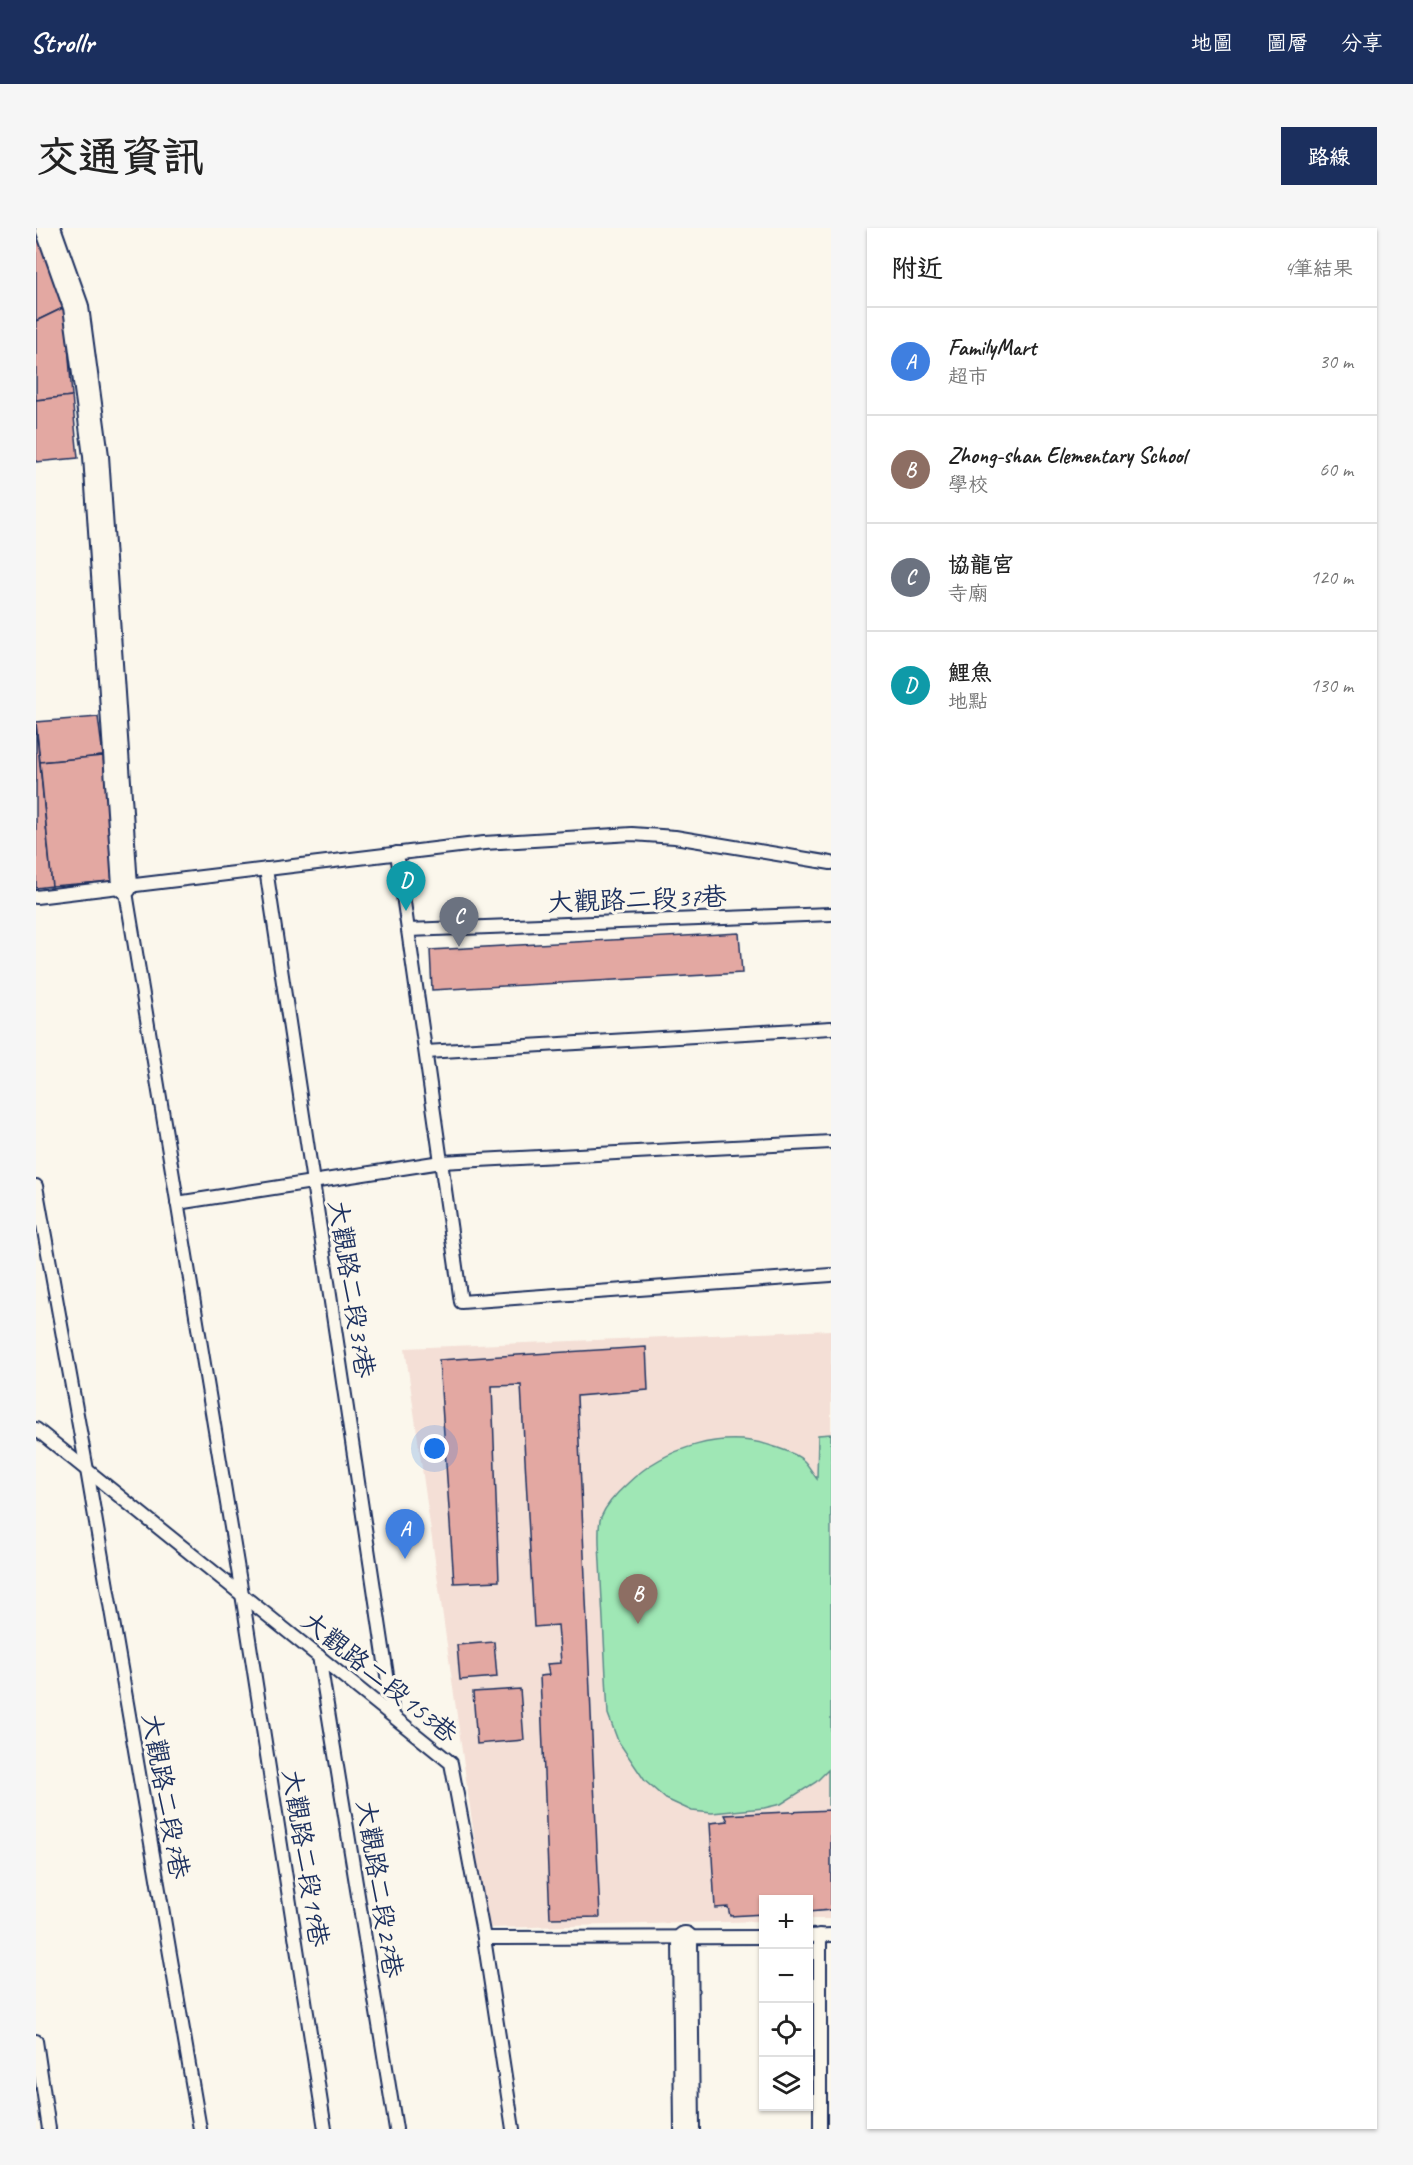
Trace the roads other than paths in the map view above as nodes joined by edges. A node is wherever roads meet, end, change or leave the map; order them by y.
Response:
1 (48, 228) edge
2 (397, 853) junction
3 (831, 863) edge
4 (266, 869) junction
5 (125, 886) junction
6 (36, 897) edge
7 (831, 914) edge
8 (408, 930) junction
9 (831, 1028) edge
10 (426, 1052) junction
11 (831, 1142) edge
12 (441, 1162) junction
13 (313, 1181) junction
14 (36, 1186) edge
15 (177, 1203) junction
16 (831, 1275) edge
17 (36, 1429) edge
18 (87, 1470) junction
19 (242, 1594) junction
20 (319, 1656) junction
21 (393, 1715) junction
22 (820, 1935) edge
23 (759, 1937) edge
24 (484, 1938) junction
25 (685, 1939) junction
26 (36, 2041) edge
27 (49, 2129) edge
28 (200, 2129) edge
29 (325, 2129) edge
30 (396, 2129) edge
31 (513, 2129) edge
32 (687, 2129) edge
33 (820, 2129) edge

1 - 5 street
2 - 3 lane
2 - 4 lane
2 - 8 lane
4 - 5 lane
4 - 13 lane, 大觀路二段37巷
5 - 6 lane
5 - 15 lane, 大觀路二段19巷
7 - 8 lane, 大觀路二段37巷
8 - 10 lane
9 - 10 lane
10 - 12 lane
11 - 12 lane
12 - 13 lane
12 - 16 lane
13 - 15 lane
13 - 21 lane, 大觀路二段37巷
14 - 18 lane, 大觀路二段7巷
15 - 19 lane, 大觀路二段19巷
17 - 18 lane, 大觀路二段153巷
18 - 19 lane, 大觀路二段153巷
18 - 28 lane, 大觀路二段7巷
19 - 20 lane, 大觀路二段153巷
19 - 29 lane, 大觀路二段19巷
20 - 21 lane, 大觀路二段153巷
20 - 30 lane, 大觀路二段27巷
21 - 24 lane, 大觀路二段153巷
22 - 33 lane
23 - 25 lane
24 - 25 lane
24 - 31 lane
25 - 32 street
26 - 27 lane

